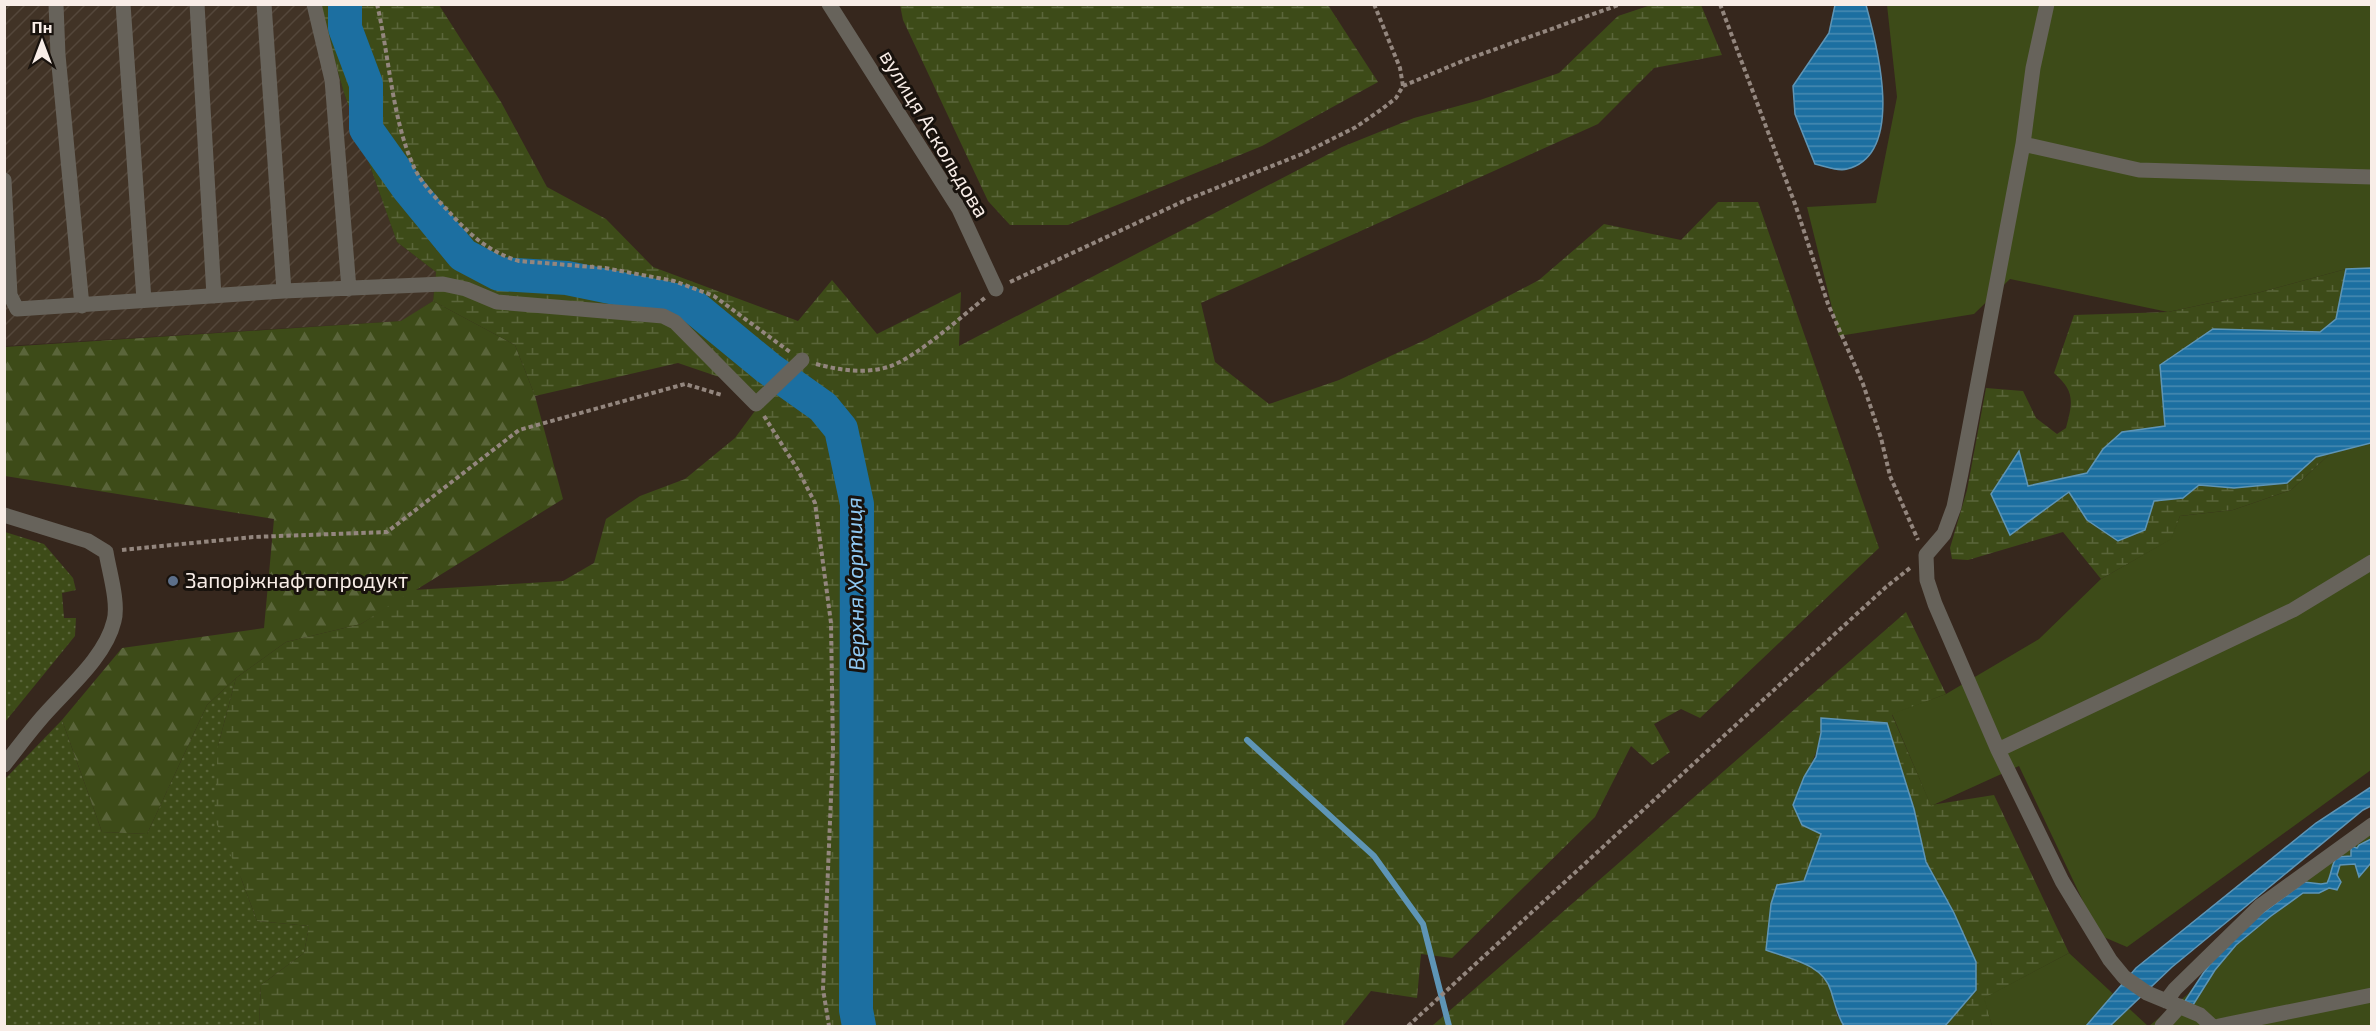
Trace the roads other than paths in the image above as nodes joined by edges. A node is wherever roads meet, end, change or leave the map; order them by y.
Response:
1 (56, 4) edge
2 (123, 4) edge
3 (197, 4) edge
4 (264, 4) edge
5 (314, 4) edge
6 (829, 4) edge
7 (2047, 4) edge
8 (2023, 144) junction
9 (2372, 177) edge
10 (4, 180) edge
11 (349, 289) junction
12 (996, 289) road end
13 (284, 291) junction
14 (214, 296) junction
15 (144, 300) junction
16 (82, 306) junction
17 (802, 360) road end
18 (4, 515) edge
19 (2372, 561) edge
20 (1998, 750) junction
21 (4, 765) edge
22 (2372, 825) edge
23 (2372, 996) edge
24 (2173, 1004) junction
25 (2162, 1026) edge
26 (2212, 1026) edge
27 (2219, 1026) edge

1 - 16 street
2 - 15 street
3 - 14 street
4 - 13 street
5 - 11 street
6 - 12 street, вулиця Аскольдова
7 - 8 street
8 - 9 street
8 - 20 street
10 - 16 street
11 - 13 street
11 - 17 street
13 - 14 street
14 - 15 street
15 - 16 street
18 - 21 street
19 - 20 street
20 - 24 street
22 - 24 street
23 - 27 street
24 - 25 street
24 - 26 street

